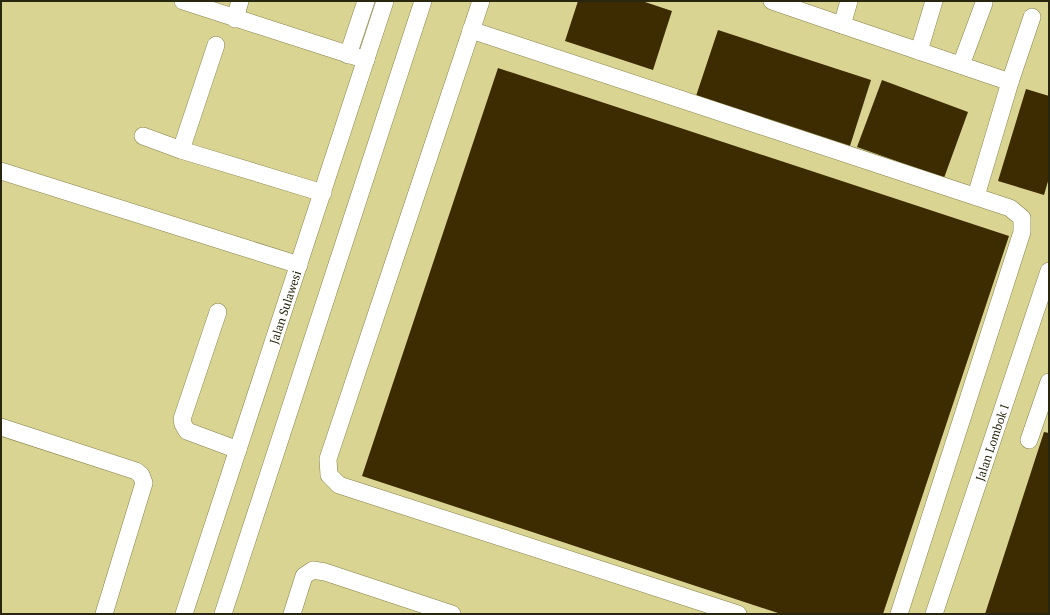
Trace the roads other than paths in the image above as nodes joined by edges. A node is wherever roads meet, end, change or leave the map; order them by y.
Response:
1 (183, 1) edge
2 (240, 1) edge
3 (366, 1) edge
4 (385, 1) edge
5 (423, 1) edge
6 (481, 1) edge
7 (772, 1) edge
8 (849, 1) edge
9 (934, 1) edge
10 (984, 3) dead end
11 (1032, 17) dead end
12 (234, 19) junction
13 (842, 24) junction
14 (471, 30) junction
15 (216, 45) dead end
16 (919, 51) junction
17 (348, 55) junction
18 (366, 60) junction
19 (961, 65) junction
20 (1010, 82) junction
21 (143, 136) dead end
22 (181, 150) junction
23 (1, 171) edge
24 (322, 193) junction
25 (976, 196) junction
26 (299, 265) junction
27 (1049, 271) edge
28 (218, 312) dead end
29 (1049, 382) edge
30 (1, 427) edge
31 (1029, 440) dead end
32 (238, 450) junction
33 (104, 614) edge
34 (184, 614) edge
35 (223, 614) edge
36 (292, 614) edge
37 (452, 614) edge
38 (738, 614) edge
39 (899, 614) edge
40 (934, 614) edge

1 - 12 street
2 - 12 street
3 - 17 street
4 - 18 street, Jalan Sulawesi
5 - 35 street
6 - 14 street
7 - 13 street
8 - 13 street
9 - 16 street
10 - 19 street
11 - 20 street
12 - 17 street
13 - 16 street
14 - 25 street
14 - 38 street
15 - 22 street
16 - 19 street
17 - 18 street
18 - 24 street, Jalan Sulawesi
19 - 20 street
20 - 25 street
21 - 22 street
22 - 24 street
23 - 26 street
24 - 26 street, Jalan Sulawesi
25 - 39 street
26 - 32 street, Jalan Sulawesi
27 - 40 street, Jalan Lombok I
28 - 32 street
29 - 31 street
30 - 33 street
32 - 34 street, Jalan Sulawesi
36 - 37 street

